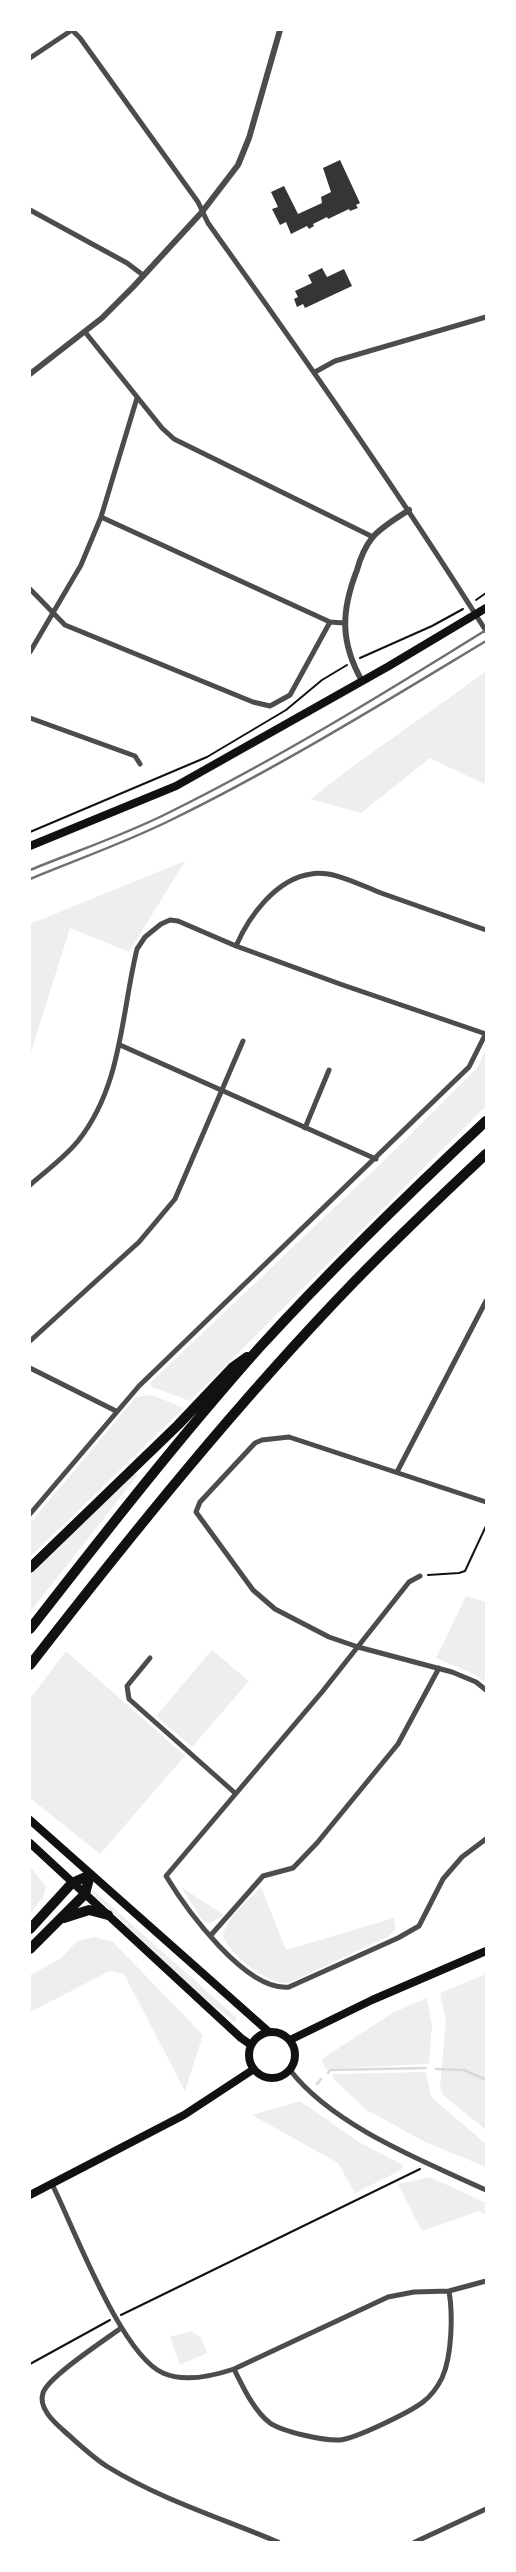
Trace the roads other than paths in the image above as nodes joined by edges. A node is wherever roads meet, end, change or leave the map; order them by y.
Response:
1 (72, 30) edge
2 (280, 30) edge
3 (30, 58) edge
4 (30, 210) edge
5 (202, 212) junction
6 (143, 275) junction
7 (486, 317) edge
8 (84, 332) junction
9 (315, 372) junction
10 (30, 374) edge
11 (137, 398) junction
12 (409, 510) junction
13 (101, 517) junction
14 (373, 537) junction
15 (30, 589) edge
16 (486, 608) edge
17 (53, 615) junction
18 (330, 622) junction
19 (344, 623) junction
20 (486, 631) edge
21 (30, 652) edge
22 (362, 681) junction
23 (30, 718) edge
24 (140, 764) dead end
25 (30, 846) edge
26 (486, 930) edge
27 (236, 946) junction
28 (486, 1034) edge
29 (243, 1041) dead end
30 (120, 1045) junction
31 (329, 1070) dead end
32 (221, 1089) junction
33 (486, 1121) edge
34 (305, 1128) junction
35 (486, 1154) edge
36 (376, 1159) junction
37 (30, 1185) edge
38 (486, 1301) edge
39 (30, 1341) edge
40 (258, 1349) junction
41 (30, 1368) edge
42 (116, 1411) junction
43 (397, 1472) junction
44 (486, 1502) edge
45 (30, 1514) edge
46 (30, 1568) edge
47 (420, 1576) road end
48 (30, 1629) edge
49 (358, 1647) junction
50 (150, 1658) dead end
51 (30, 1665) edge
52 (439, 1668) junction
53 (486, 1690) edge
54 (235, 1793) junction
55 (30, 1820) edge
56 (486, 1839) edge
57 (30, 1843) edge
58 (90, 1875) junction
59 (72, 1883) junction
60 (85, 1894) junction
61 (108, 1915) junction
62 (61, 1919) junction
63 (30, 1929) edge
64 (211, 1935) junction
65 (30, 1949) edge
66 (486, 1951) edge
67 (270, 2032) junction
68 (290, 2040) junction
69 (251, 2045) junction
70 (254, 2069) junction
71 (290, 2070) junction
72 (52, 2184) junction
73 (486, 2190) edge
74 (30, 2195) edge
75 (486, 2281) edge
76 (449, 2291) junction
77 (122, 2328) junction
78 (234, 2369) junction
79 (486, 2509) edge
80 (278, 2542) edge
81 (415, 2542) edge

1 - 3 street
1 - 5 street
2 - 5 street
4 - 6 street
5 - 6 street
5 - 9 street
6 - 8 street
7 - 9 street
8 - 10 street
8 - 11 street
9 - 12 street
11 - 13 street
11 - 14 street
12 - 14 street
12 - 20 street
13 - 17 street
13 - 18 street
14 - 19 street
15 - 17 street
16 - 22 main road
17 - 18 street
17 - 21 street
18 - 19 street
19 - 22 street
22 - 25 main road
23 - 24 street
26 - 27 street
27 - 28 street
27 - 30 street
28 - 36 street
29 - 32 street
30 - 32 street
30 - 37 street
31 - 34 street
32 - 34 street
32 - 39 street
33 - 40 highway
34 - 36 street
35 - 51 highway
36 - 42 street
38 - 43 street
40 - 46 highway
40 - 48 highway
41 - 42 street
42 - 45 street
43 - 44 street
43 - 49 street
47 - 49 street
49 - 52 street
49 - 54 street
50 - 54 street
52 - 53 street
52 - 64 street
54 - 64 street
55 - 58 main road
56 - 64 street
57 - 59 main road
58 - 59 highway
58 - 60 highway
58 - 67 main road
59 - 60 main road
59 - 63 highway
60 - 61 main road
60 - 62 highway
61 - 62 highway
61 - 69 main road
62 - 65 highway
66 - 68 main road
67 - 68 main road
67 - 69 main road
68 - 71 main road
69 - 70 main road
70 - 71 main road
70 - 72 main road
71 - 73 street
72 - 74 main road
72 - 77 street
75 - 76 street
76 - 78 street
76 - 78 street
77 - 78 street
77 - 80 street
79 - 81 street

